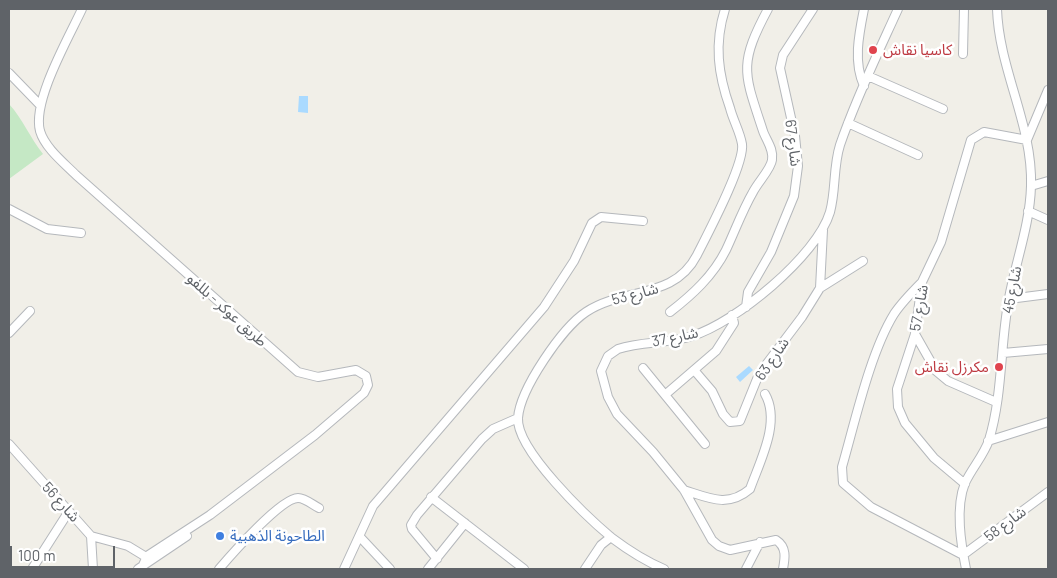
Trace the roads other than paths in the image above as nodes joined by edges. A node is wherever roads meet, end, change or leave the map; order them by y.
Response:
1 (82, 9) edge
2 (725, 9) edge
3 (768, 9) edge
4 (813, 9) edge
5 (864, 9) edge
6 (898, 9) edge
7 (964, 9) edge
8 (997, 9) edge
9 (963, 54) dead end
10 (9, 73) edge
11 (868, 76) junction
12 (864, 86) junction
13 (1048, 90) edge
14 (40, 105) junction
15 (943, 109) dead end
16 (848, 123) junction
17 (1027, 140) junction
18 (918, 155) dead end
19 (1048, 181) edge
20 (1031, 186) junction
21 (9, 209) edge
22 (1028, 211) junction
23 (1048, 220) edge
24 (643, 221) dead end
25 (823, 230) junction
26 (81, 234) dead end
27 (863, 261) dead end
28 (922, 282) junction
29 (820, 288) junction
30 (1048, 294) edge
31 (1009, 298) junction
32 (746, 307) junction
33 (30, 311) dead end
34 (670, 312) dead end
35 (732, 315) junction
36 (9, 333) edge
37 (915, 334) junction
38 (1048, 349) edge
39 (1003, 353) junction
40 (643, 368) dead end
41 (694, 370) junction
42 (666, 394) junction
43 (765, 394) dead end
44 (996, 402) junction
45 (518, 418) junction
46 (1048, 422) edge
47 (988, 441) junction
48 (9, 444) edge
49 (705, 444) dead end
50 (965, 484) junction
51 (684, 490) junction
52 (1048, 492) edge
53 (431, 496) junction
54 (318, 508) dead end
55 (69, 511) junction
56 (465, 523) junction
57 (91, 536) junction
58 (360, 537) junction
59 (610, 537) junction
60 (760, 542) junction
61 (963, 555) junction
62 (149, 558) junction
63 (436, 559) junction
64 (140, 567) edge
65 (32, 569) edge
66 (93, 569) edge
67 (219, 569) edge
68 (344, 569) edge
69 (390, 569) edge
70 (428, 569) edge
71 (524, 569) edge
72 (585, 569) edge
73 (664, 569) edge
74 (746, 569) edge
75 (782, 569) edge
76 (966, 569) edge

1 - 14 street, طريق عوكر - بللفو
2 - 45 street, شارع 53
3 - 34 street
4 - 32 street, شارع 67
5 - 12 street
6 - 11 street, شارع 37
7 - 9 street
8 - 17 street, شارع 45
10 - 14 street
11 - 12 street, شارع 37
11 - 15 street
12 - 16 street, شارع 37
13 - 17 street
14 - 62 street, طريق عوكر - بللفو
16 - 18 street
16 - 25 street, شارع 37
17 - 20 street, شارع 45
17 - 28 street, شارع 57
19 - 20 street
20 - 22 street, شارع 45
21 - 26 street
22 - 23 street
22 - 31 street, شارع 45
24 - 58 street
25 - 29 street, شارع 63
25 - 32 street, شارع 37
27 - 29 street
28 - 37 street, شارع 57
28 - 61 street
29 - 41 street, شارع 63
30 - 31 street
31 - 39 street, شارع 45
32 - 35 street, شارع 37
33 - 36 street
35 - 41 street
35 - 51 street, شارع 37
37 - 44 street
37 - 50 street, شارع 57
38 - 39 street
39 - 44 street, شارع 45
40 - 42 street
41 - 42 street
42 - 49 street
43 - 51 street
44 - 47 street, شارع 45
45 - 53 street
45 - 59 street
46 - 47 street
47 - 50 street, شارع 45
48 - 55 street, شارع 56
50 - 61 street, شارع 45
51 - 60 street, شارع 37
52 - 61 street, شارع 58
53 - 56 street
53 - 63 street
54 - 67 street
55 - 57 street, شارع 56
55 - 65 street
56 - 63 street
56 - 71 street
57 - 62 street
57 - 66 street, شارع 56
58 - 68 street
58 - 69 street
59 - 72 street
59 - 73 street
60 - 74 street
60 - 75 street, شارع 37
61 - 76 street, شارع 45
62 - 64 street, طريق عوكر - بللفو
63 - 70 street

